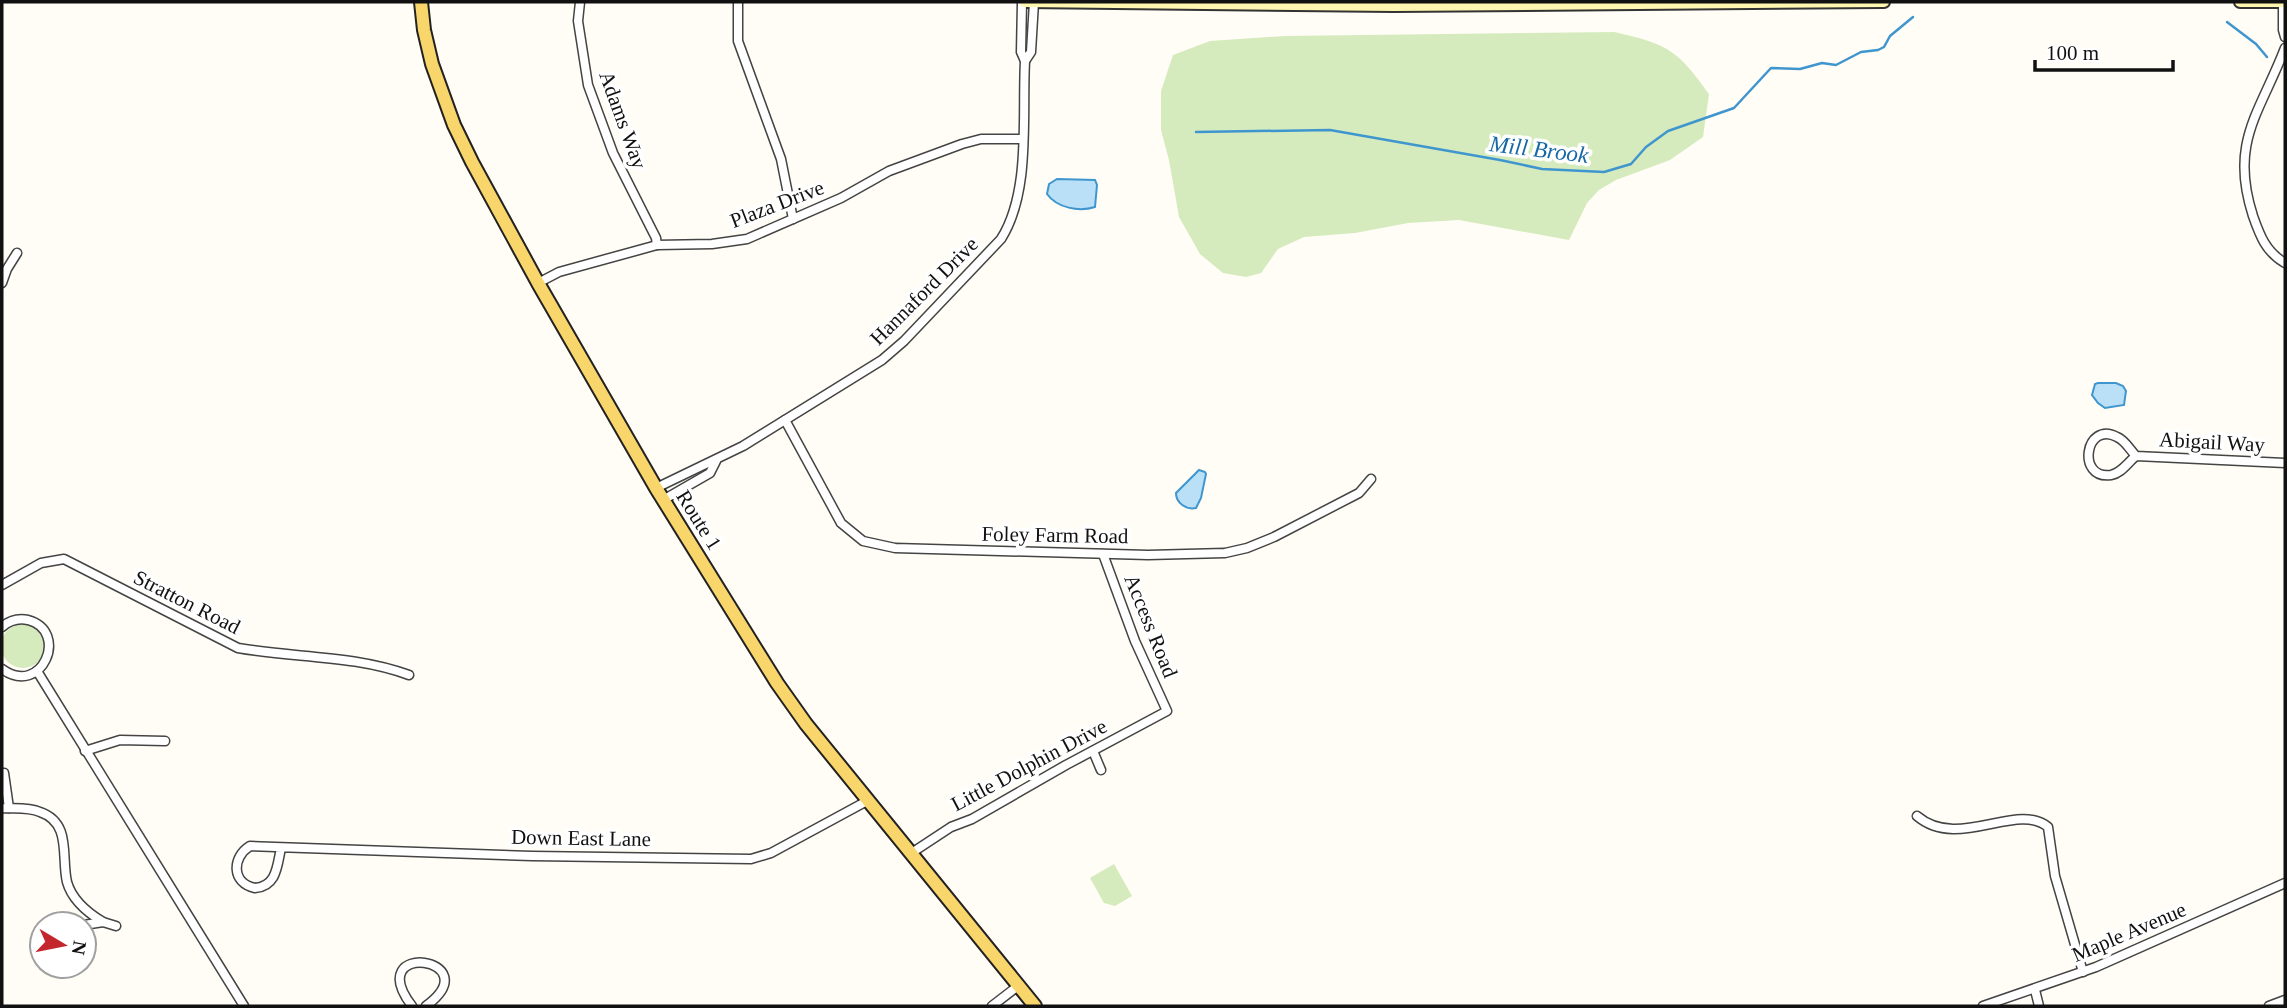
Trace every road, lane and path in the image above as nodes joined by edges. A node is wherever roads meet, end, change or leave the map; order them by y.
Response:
1 (421, 2) edge
2 (580, 2) edge
3 (738, 2) edge
4 (1023, 2) edge
5 (1034, 2) edge
6 (1627, 2) edge
7 (1884, 2) edge
8 (2240, 2) edge
9 (2284, 2) edge
10 (1394, 4) edge
11 (2285, 37) edge
12 (2285, 47) edge
13 (1025, 61) junction
14 (1022, 139) junction
15 (793, 219) junction
16 (657, 245) junction
17 (17, 253) dead end
18 (2285, 263) edge
19 (2, 283) edge
20 (538, 283) junction
21 (785, 420) junction
22 (2136, 456) junction
23 (716, 461) junction
24 (2285, 463) edge
25 (1371, 479) dead end
26 (656, 488) junction
27 (663, 500) junction
28 (1103, 554) junction
29 (2, 585) edge
30 (4, 621) edge
31 (2, 669) edge
32 (37, 671) junction
33 (409, 675) dead end
34 (1167, 711) joint
35 (165, 741) dead end
36 (85, 751) junction
37 (1093, 751) junction
38 (1101, 770) dead end
39 (4, 773) dead end
40 (867, 802) junction
41 (5, 808) edge
42 (1917, 816) dead end
43 (281, 848) junction
44 (910, 854) junction
45 (2285, 883) edge
46 (103, 922) junction
47 (98, 923) edge
48 (116, 926) dead end
49 (2083, 972) junction
50 (1018, 986) junction
51 (2035, 990) junction
52 (2285, 1000) edge
53 (244, 1006) edge
54 (412, 1006) edge
55 (426, 1006) edge
56 (992, 1006) edge
57 (1035, 1006) edge
58 (1983, 1006) edge
59 (2039, 1006) edge
60 (2269, 1006) edge

1 - 20 main road, Route 1
2 - 16 street, Adams Way
3 - 15 street
4 - 5 main road
4 - 13 street, Hannaford Drive
5 - 10 main road
5 - 13 street, Hannaford Drive
6 - 7 main road
6 - 10 main road
8 - 9 main road
9 - 11 street
12 - 18 street
13 - 14 street, Hannaford Drive
14 - 15 street, Plaza Drive
14 - 21 street, Hannaford Drive
15 - 16 street, Plaza Drive
16 - 20 street, Plaza Drive
17 - 19 street
20 - 26 main road, Route 1
21 - 23 street, Hannaford Drive
21 - 28 street, Foley Farm Road
22 - 22 street, Abigail Way
22 - 24 street, Abigail Way
23 - 26 street, Hannaford Drive
23 - 27 street, Hannaford Drive
25 - 28 street, Foley Farm Road
26 - 27 main road, Route 1
27 - 40 main road, Route 1
28 - 34 street, Access Road
29 - 33 street, Stratton Road
30 - 32 street
31 - 32 street
32 - 36 street
34 - 37 street, Little Dolphin Drive
35 - 36 street
36 - 53 street
37 - 38 street
37 - 44 street, Little Dolphin Drive
39 - 41 street
40 - 43 street, Down East Lane
40 - 44 main road, Route 1
41 - 46 street
42 - 49 street
43 - 43 street, Down East Lane
44 - 50 main road, Route 1
45 - 49 street, Maple Avenue
46 - 47 street
46 - 48 street
49 - 51 street, Maple Avenue
50 - 56 street
50 - 57 main road, Route 1
51 - 58 street, Maple Avenue
51 - 59 street
52 - 60 street
54 - 55 street

